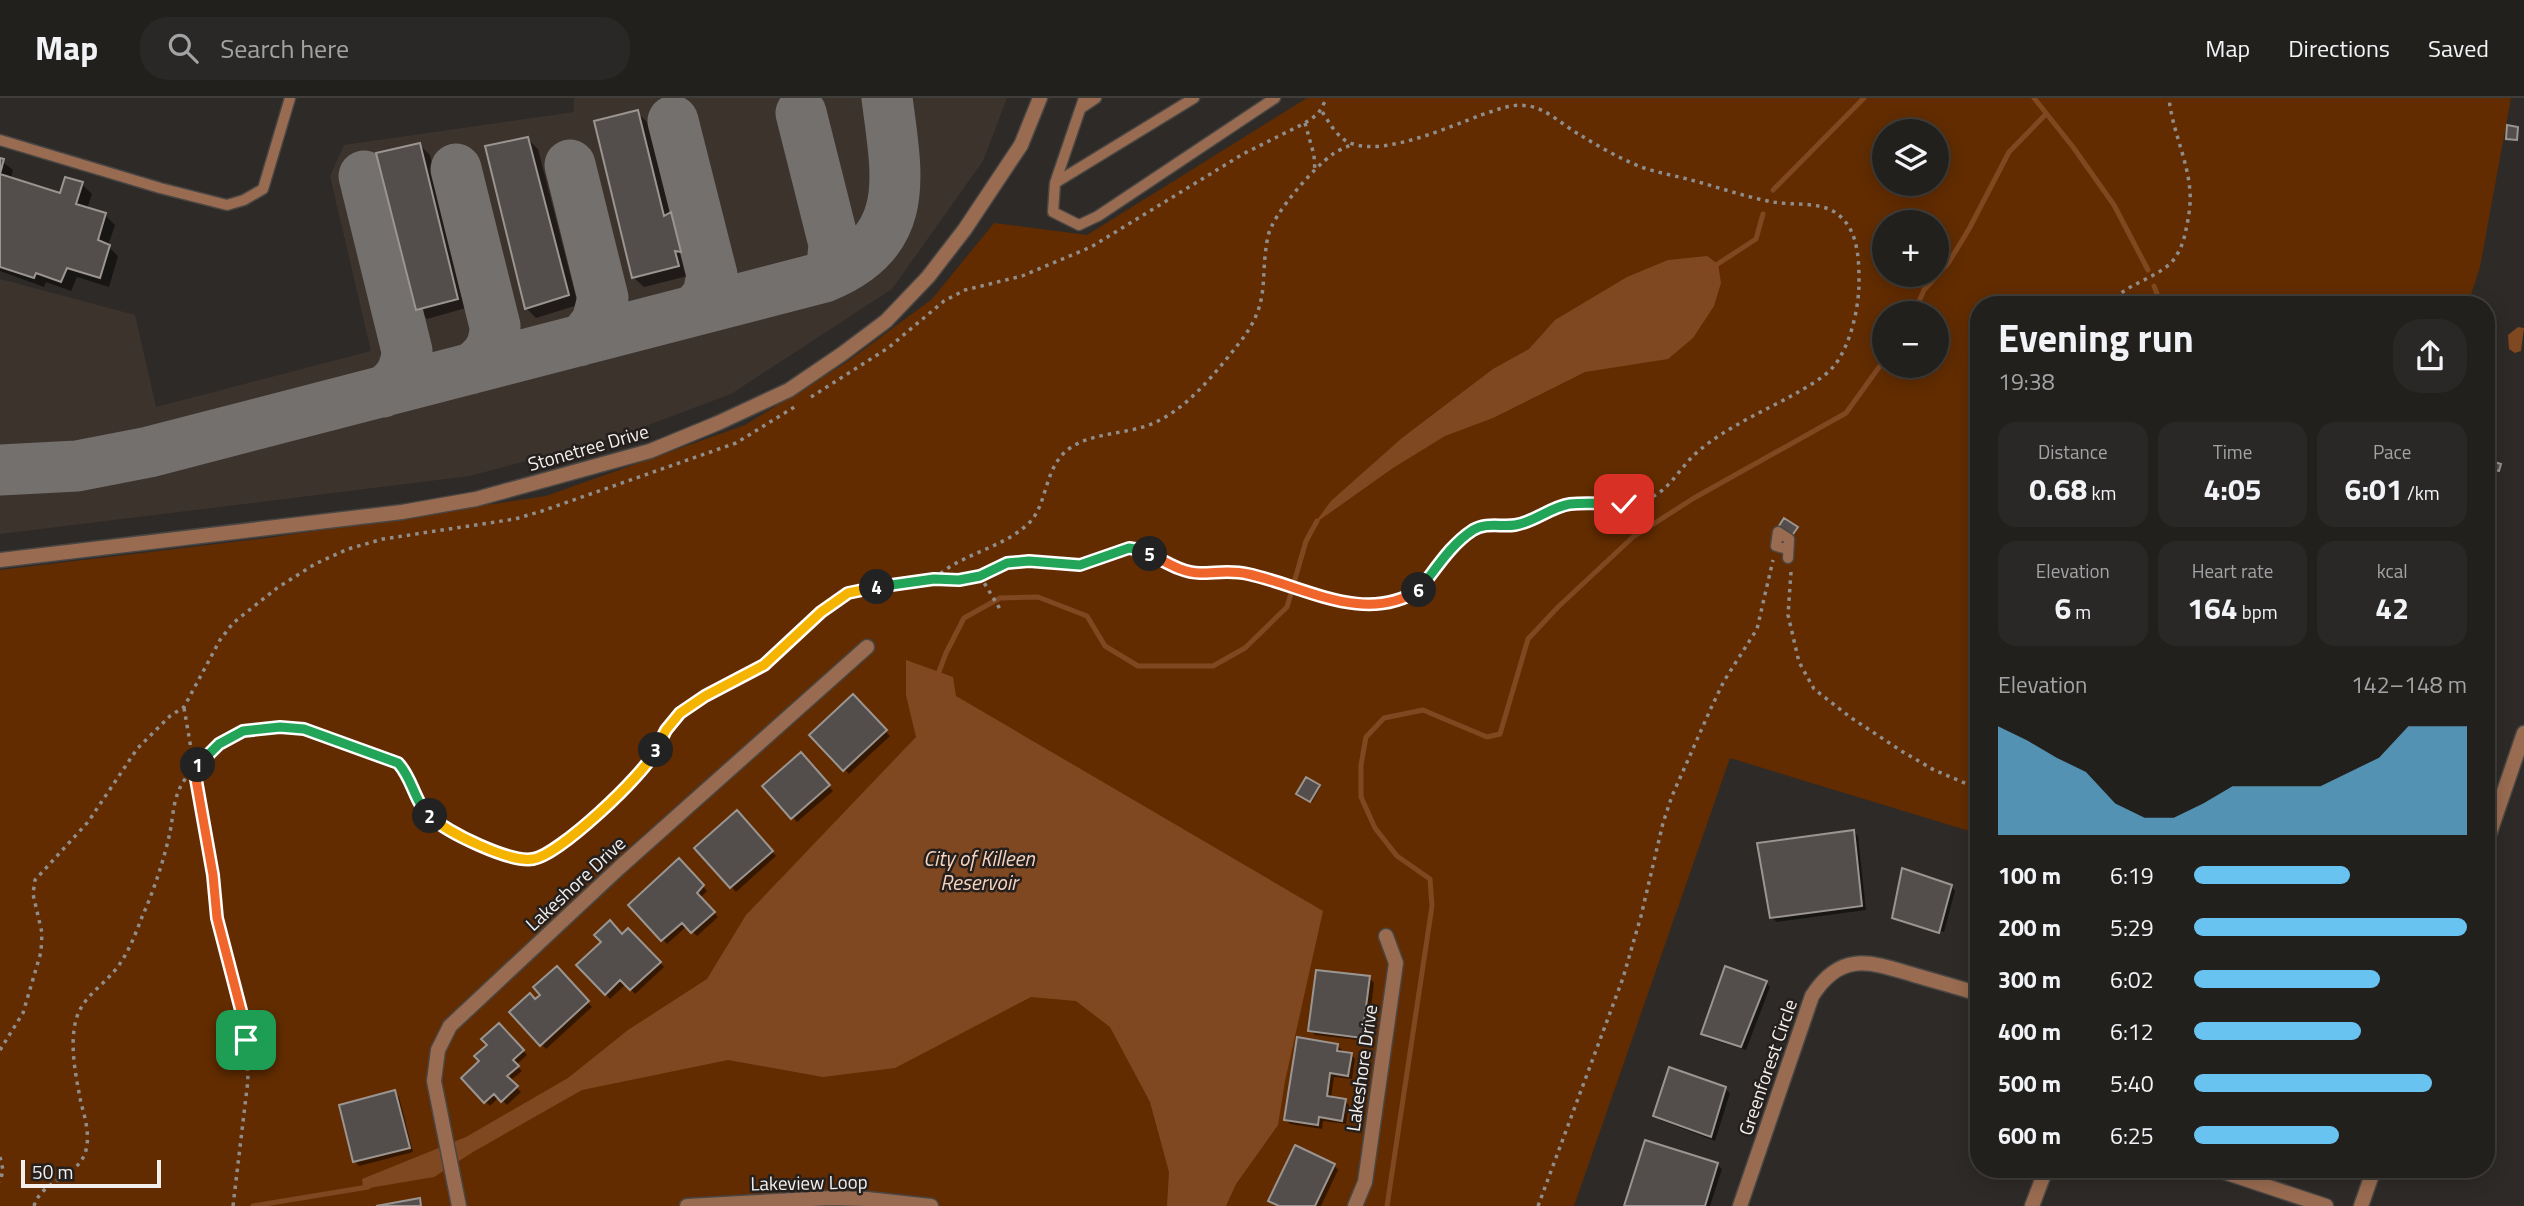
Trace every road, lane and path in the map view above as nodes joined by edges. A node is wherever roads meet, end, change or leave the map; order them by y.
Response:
1 (290, 98) edge
2 (1040, 98) edge
3 (1096, 98) edge
4 (1194, 98) edge
5 (1275, 98) edge
6 (1327, 98) edge
7 (2169, 98) edge
8 (1082, 103) edge
9 (1321, 110) junction
10 (1305, 123) junction
11 (0, 141) edge
12 (1353, 144) junction
13 (1315, 172) junction
14 (1055, 183) junction
15 (2118, 296) edge
16 (0, 560) edge
17 (980, 576) junction
18 (934, 579) junction
19 (1000, 609) dead end
20 (867, 647) dead end
21 (184, 707) junction
22 (2524, 733) edge
23 (194, 768) junction
24 (1970, 785) edge
25 (2495, 818) edge
26 (1386, 936) dead end
27 (1970, 991) edge
28 (0, 1050) edge
29 (0, 1157) edge
30 (2043, 1178) edge
31 (2242, 1178) edge
32 (2371, 1178) edge
33 (0, 1182) edge
34 (34, 1206) edge
35 (233, 1206) edge
36 (459, 1206) edge
37 (687, 1206) edge
38 (931, 1206) edge
39 (1355, 1206) edge
40 (1538, 1206) edge
41 (1740, 1206) edge
42 (2032, 1206) edge
43 (2326, 1206) edge
44 (2361, 1206) edge

1 - 11 lane
2 - 16 street, Stonetree Drive
3 - 8 lane
4 - 14 lane
5 - 14 lane
6 - 9 path
7 - 15 path
8 - 14 lane
9 - 10 path
9 - 12 path
10 - 13 path
10 - 21 path
12 - 13 path
12 - 17 path
13 - 18 path
17 - 18 path
17 - 19 path
18 - 23 path
20 - 36 street, Lakeshore Drive
21 - 23 path
21 - 28 path
22 - 25 street
23 - 34 path
23 - 35 path
24 - 40 path
26 - 39 street, Lakeshore Drive
27 - 41 street, Greenforest Circle
29 - 33 path
30 - 42 street
31 - 43 street
32 - 44 street
37 - 38 street, Lakeview Loop

